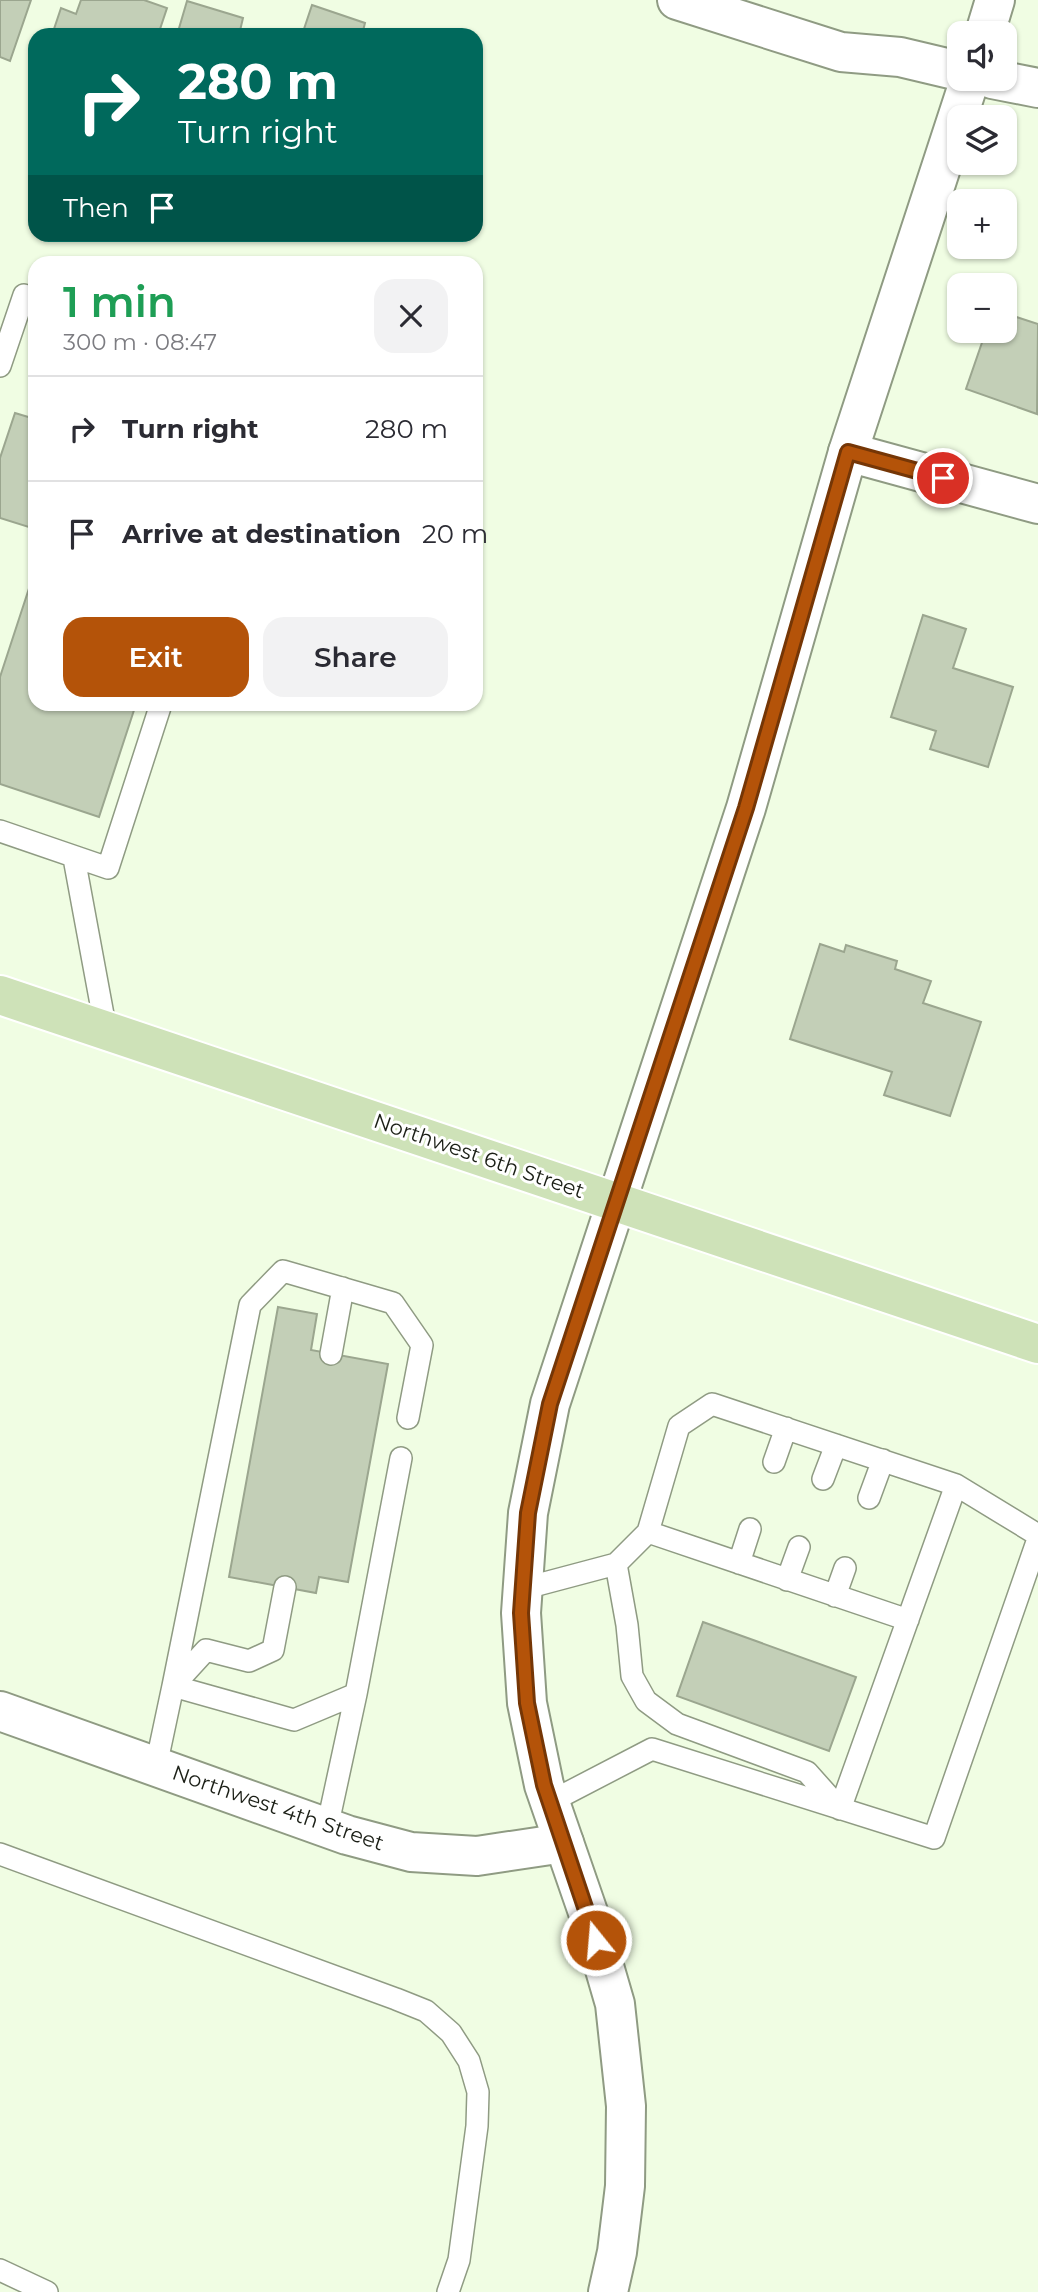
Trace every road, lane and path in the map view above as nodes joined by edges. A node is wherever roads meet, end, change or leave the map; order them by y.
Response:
1 (995, 0) edge
2 (687, 2) edge
3 (989, 21) edge
4 (947, 68) edge
5 (1017, 84) edge
6 (1038, 88) edge
7 (966, 91) edge
8 (28, 296) edge
9 (0, 366) edge
10 (848, 452) junction
11 (1038, 504) edge
12 (159, 711) edge
13 (0, 831) edge
14 (74, 858) junction
15 (0, 995) edge
16 (106, 1031) junction
17 (616, 1202) junction
18 (343, 1288) junction
19 (1038, 1344) edge
20 (331, 1354) dead end
21 (408, 1418) dead end
22 (786, 1428) junction
23 (836, 1445) junction
24 (401, 1458) dead end
25 (883, 1460) junction
26 (774, 1462) dead end
27 (823, 1479) dead end
28 (956, 1485) junction
29 (869, 1498) dead end
30 (750, 1529) dead end
31 (648, 1532) junction
32 (1038, 1537) edge
33 (799, 1547) dead end
34 (739, 1563) junction
35 (616, 1564) junction
36 (845, 1568) dead end
37 (787, 1580) junction
38 (285, 1587) dead end
39 (522, 1589) junction
40 (835, 1596) junction
41 (908, 1620) junction
42 (173, 1686) junction
43 (356, 1694) junction
44 (0, 1711) edge
45 (156, 1766) junction
46 (550, 1802) junction
47 (840, 1809) junction
48 (327, 1828) junction
49 (565, 1843) junction
50 (0, 1854) edge
51 (0, 2270) edge
52 (47, 2292) edge
53 (448, 2292) edge
54 (608, 2292) edge

1 - 3 street
2 - 4 street
5 - 6 street
7 - 10 street
8 - 9 lane
10 - 11 street
10 - 17 street
12 - 14 lane
13 - 14 lane
14 - 16 lane
15 - 16 main road, Northwest 6th Street
16 - 17 main road, Northwest 6th Street
17 - 19 main road, Northwest 6th Street
17 - 39 street
18 - 20 lane
18 - 21 lane
18 - 42 lane
22 - 23 lane
22 - 26 lane
22 - 31 lane
23 - 25 lane
23 - 27 lane
24 - 43 lane
25 - 28 lane
25 - 29 lane
28 - 32 lane
28 - 41 lane
30 - 34 lane
31 - 34 lane
31 - 35 lane
32 - 47 lane
33 - 37 lane
34 - 37 lane
35 - 39 lane
35 - 47 lane
36 - 40 lane
37 - 40 lane
38 - 42 lane
39 - 46 street
40 - 41 lane
41 - 47 lane
42 - 43 lane
42 - 45 lane
43 - 48 lane
44 - 45 street, Northwest 4th Street
45 - 48 street, Northwest 4th Street
46 - 47 lane
46 - 49 street
48 - 49 street, Northwest 4th Street
49 - 54 street
50 - 53 lane
51 - 52 lane

